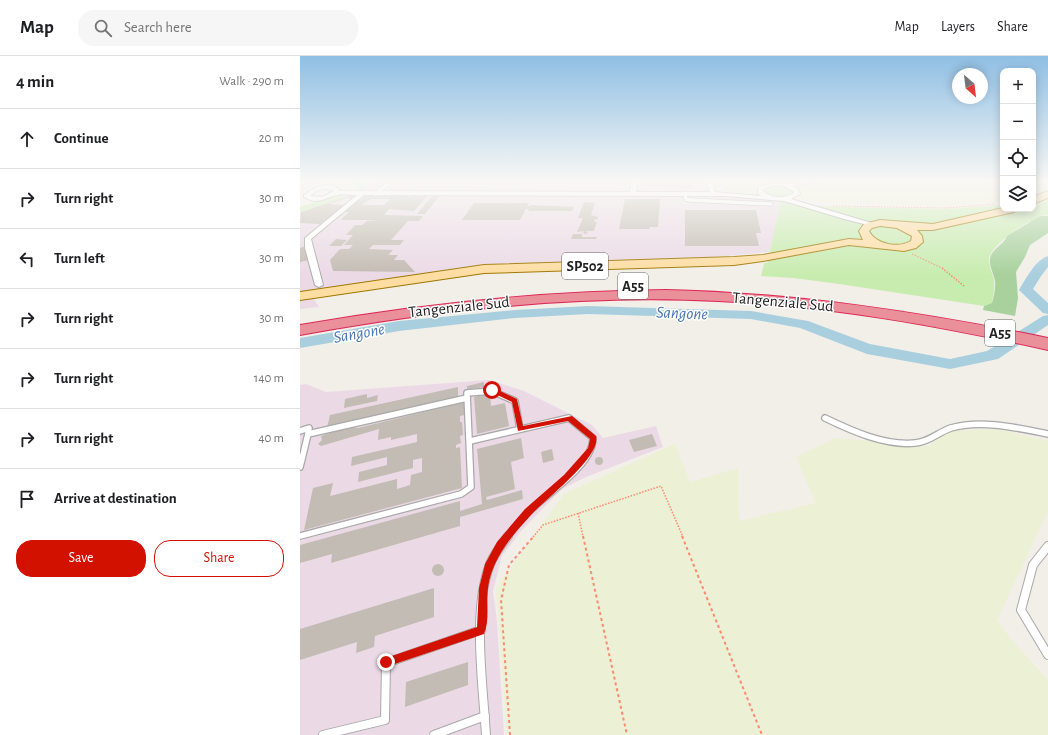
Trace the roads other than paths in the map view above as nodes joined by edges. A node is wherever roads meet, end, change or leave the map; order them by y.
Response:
1 (340, 212) edge
2 (825, 212) edge
3 (1000, 212) edge
4 (846, 218) junction
5 (900, 225) junction
6 (933, 227) junction
7 (866, 229) junction
8 (918, 239) junction
9 (849, 242) junction
10 (876, 244) junction
11 (319, 285) dead end
12 (300, 296) edge
13 (300, 320) edge
14 (960, 320) junction
15 (300, 330) edge
16 (1048, 333) edge
17 (1048, 344) edge
18 (467, 398) junction
19 (825, 418) dead end
20 (520, 429) junction
21 (300, 431) edge
22 (308, 434) junction
23 (1048, 434) edge
24 (470, 441) junction
25 (300, 467) edge
26 (300, 536) edge
27 (1048, 546) edge
28 (481, 630) junction
29 (1048, 655) edge
30 (485, 716) junction
31 (323, 735) edge
32 (434, 735) edge
33 (486, 735) edge

1 - 11 street
2 - 4 street
3 - 6 main road
4 - 7 street
4 - 7 street
5 - 6 main road
5 - 7 main road
5 - 8 main road
6 - 8 main road
7 - 9 main road, SP502
7 - 10 main road
8 - 10 main road, SP502
9 - 10 main road, SP502
9 - 12 main road, SP502
13 - 14 highway, Tangenziale Sud / A55
14 - 15 highway, Tangenziale Sud / A55
14 - 16 highway, Tangenziale Sud / A55
14 - 17 highway, Tangenziale Sud / A55
18 - 20 lane
18 - 22 lane
18 - 24 lane
19 - 23 lane
20 - 24 lane
20 - 28 lane
21 - 22 lane
22 - 25 lane
24 - 26 lane
27 - 29 lane
28 - 30 lane
28 - 31 lane
30 - 32 lane
30 - 33 lane

